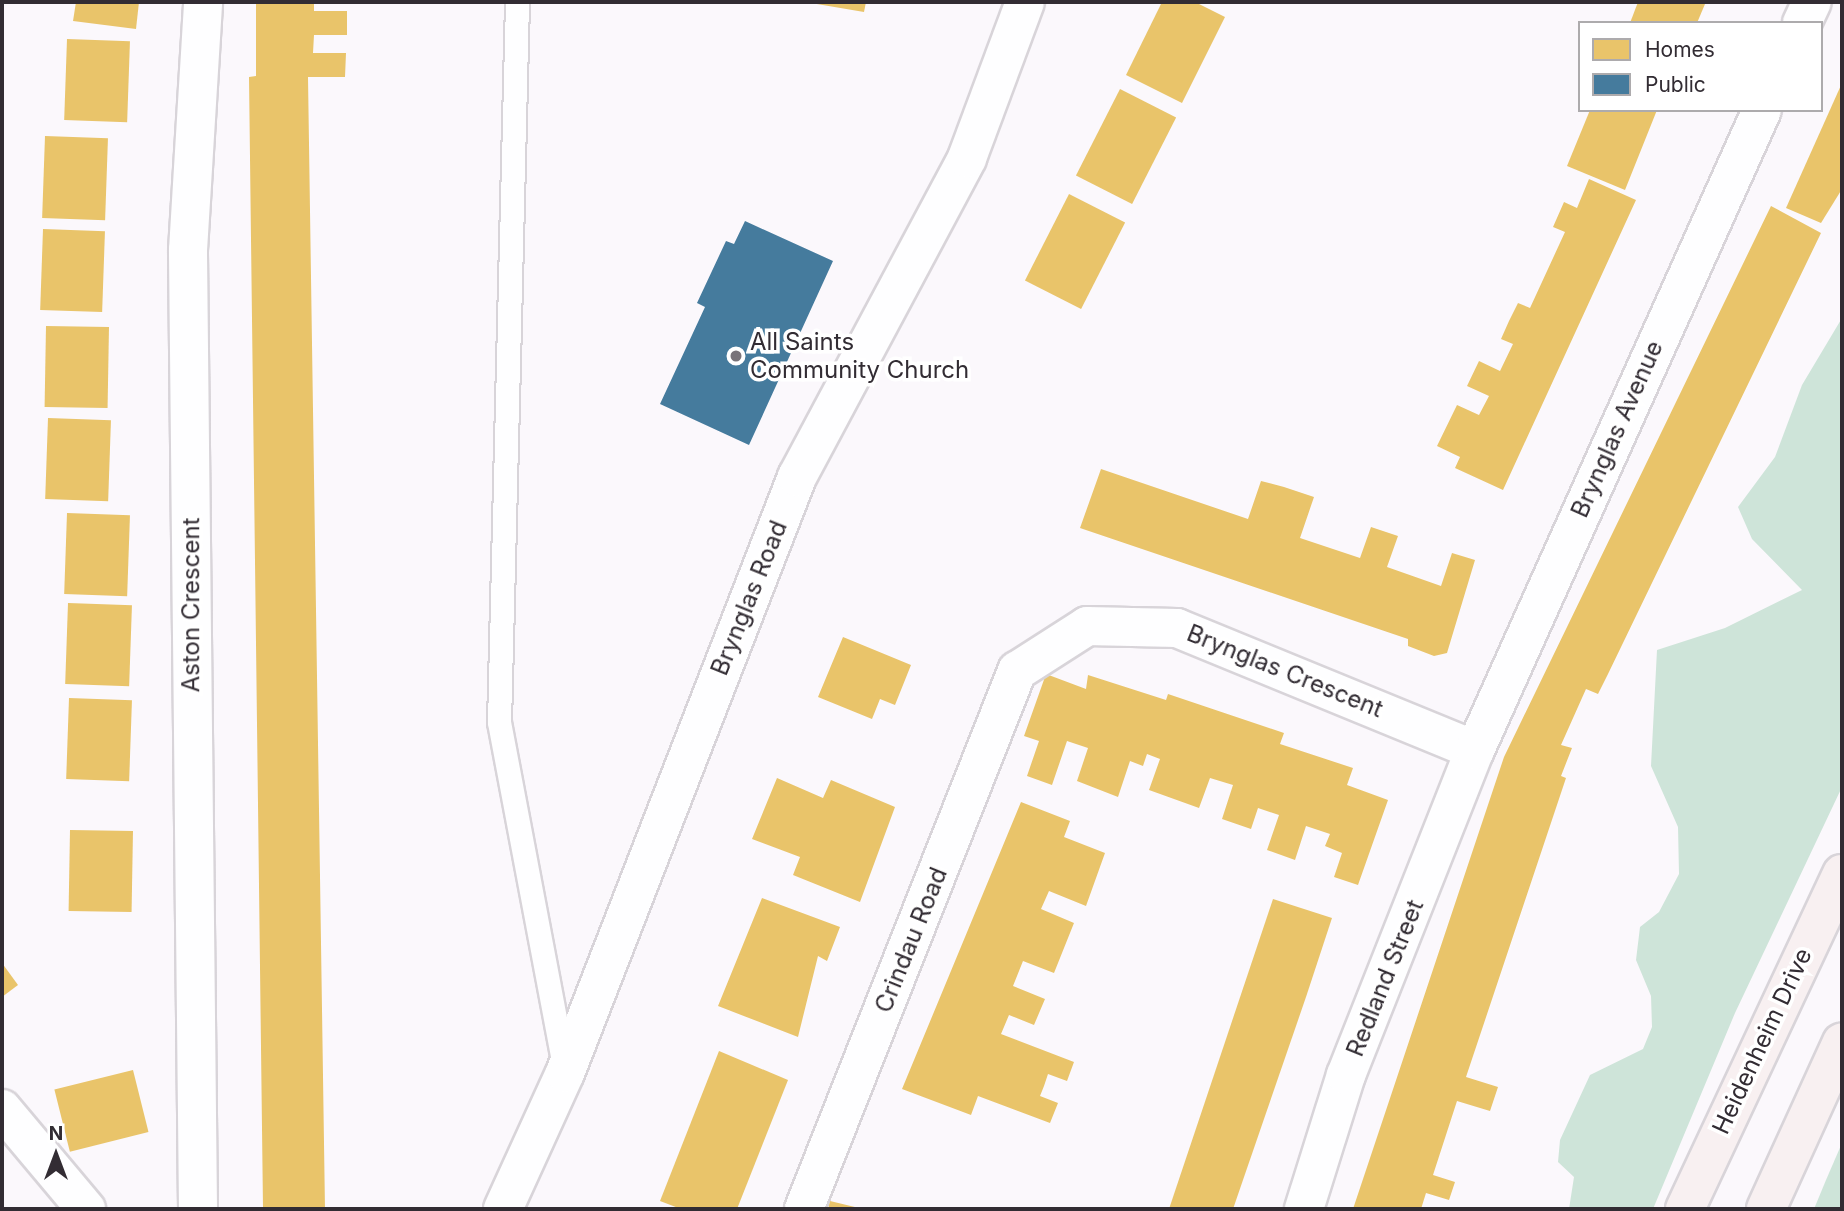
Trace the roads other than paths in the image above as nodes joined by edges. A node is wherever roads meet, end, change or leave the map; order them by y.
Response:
1 (203, 2) edge
2 (517, 2) edge
3 (1025, 2) edge
4 (1812, 2) edge
5 (1803, 21) edge
6 (1761, 112) edge
7 (1017, 671) joint
8 (1475, 750) junction
9 (1842, 874) edge
10 (1842, 1042) edge
11 (565, 1073) junction
12 (2, 1109) edge
13 (1771, 1197) edge
14 (86, 1209) edge
15 (198, 1209) edge
16 (503, 1209) edge
17 (804, 1209) edge
18 (1304, 1209) edge
19 (1685, 1209) edge

1 - 15 street, Aston Crescent
2 - 11 lane
3 - 11 street, Brynglas Road
4 - 5 street
6 - 8 street, Brynglas Avenue
7 - 8 street, Brynglas Crescent
7 - 17 street, Crindau Road
8 - 18 street, Redland Street
9 - 19 main road, Heidenheim Drive
10 - 13 main road
11 - 16 street, Brynglas Road
12 - 14 street

